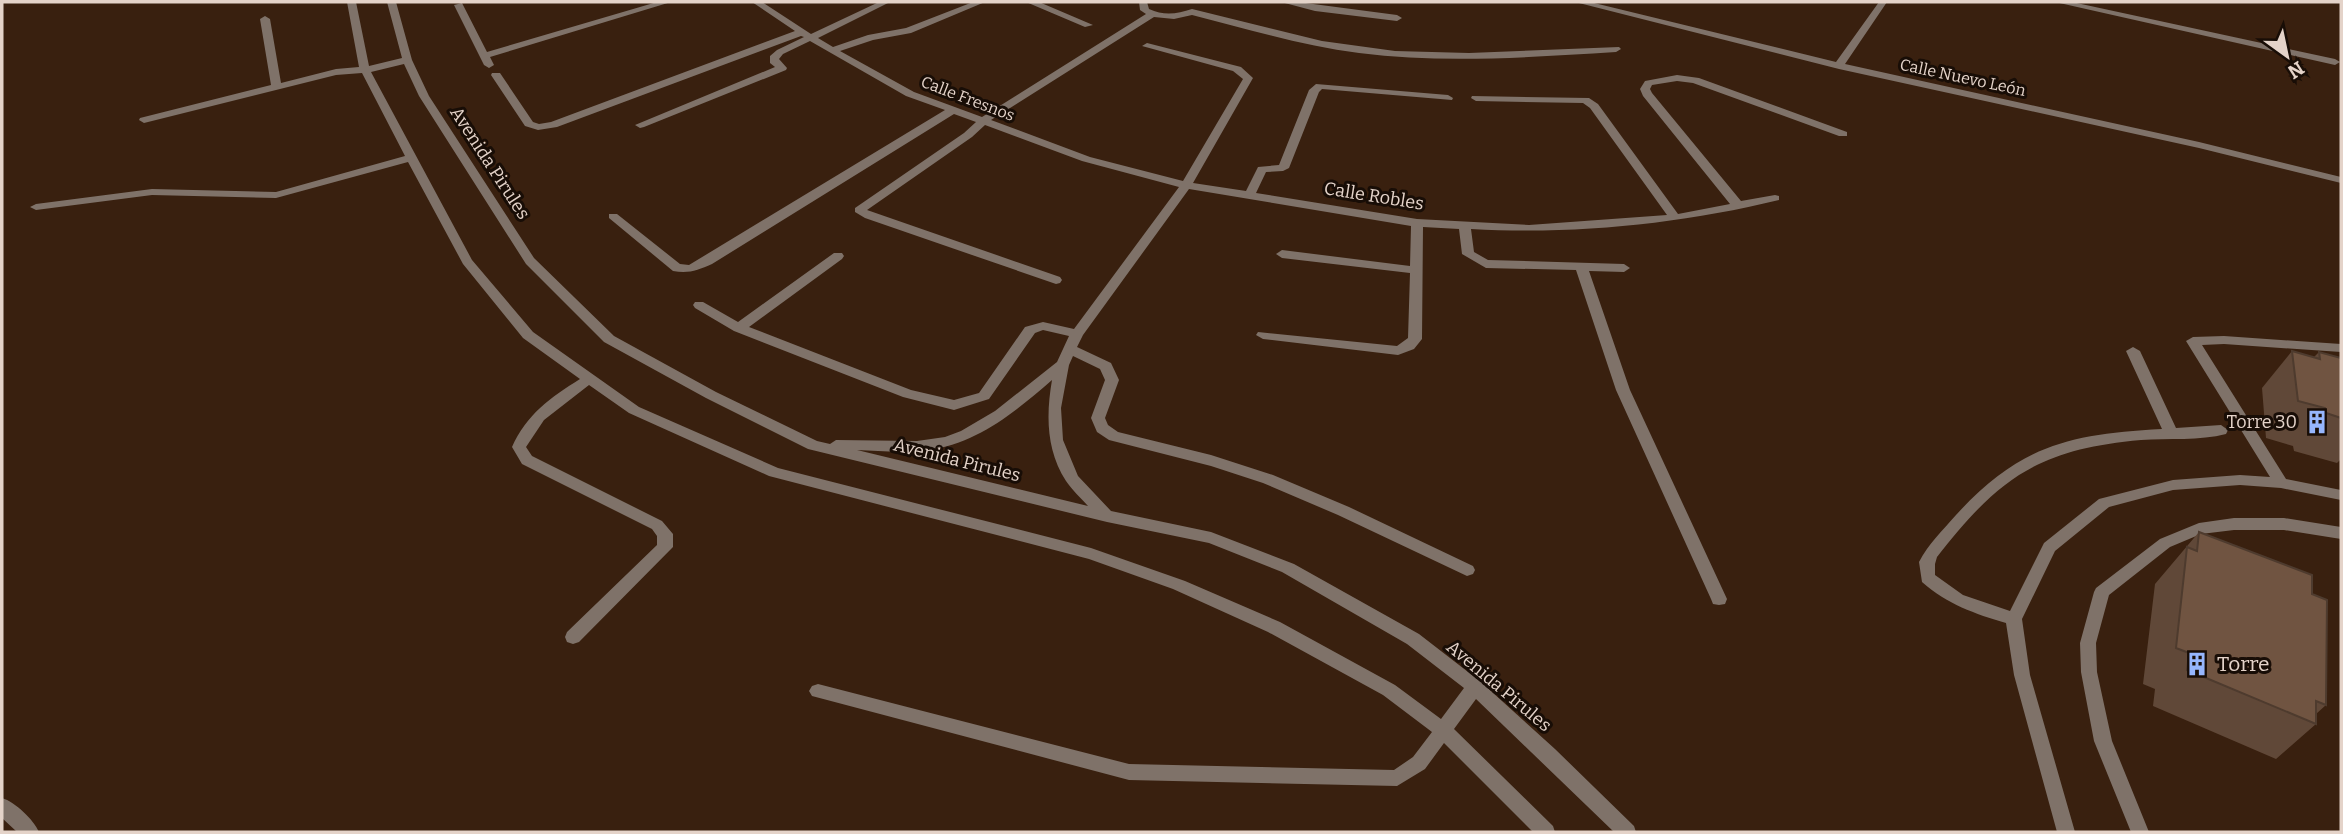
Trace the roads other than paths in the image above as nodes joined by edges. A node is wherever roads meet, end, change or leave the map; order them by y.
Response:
1 (351, 2) edge
2 (391, 2) edge
3 (666, 2) edge
4 (756, 2) edge
5 (886, 2) edge
6 (981, 2) edge
7 (1031, 2) edge
8 (1143, 2) edge
9 (1197, 2) edge
10 (1286, 2) edge
11 (1580, 2) edge
12 (1883, 2) edge
13 (2060, 2) edge
14 (459, 5) dead end
15 (1192, 12) junction
16 (1152, 14) junction
17 (1397, 18) dead end
18 (265, 19) dead end
19 (1088, 25) dead end
20 (806, 34) junction
21 (1147, 46) dead end
22 (1616, 49) dead end
23 (832, 51) junction
24 (407, 60) junction
25 (2335, 62) dead end
26 (1839, 66) junction
27 (365, 70) junction
28 (496, 75) dead end
29 (276, 86) junction
30 (1448, 98) dead end
31 (1476, 98) dead end
32 (953, 110) junction
33 (144, 120) dead end
34 (983, 121) junction
35 (640, 125) dead end
36 (1843, 134) dead end
37 (413, 157) junction
38 (2341, 180) edge
39 (1186, 185) junction
40 (1249, 196) junction
41 (1775, 198) dead end
42 (36, 207) dead end
43 (1739, 207) junction
44 (613, 216) dead end
45 (1675, 218) junction
46 (1418, 223) junction
47 (1465, 227) junction
48 (1282, 254) dead end
49 (838, 256) dead end
50 (1581, 266) junction
51 (1624, 268) dead end
52 (1416, 270) junction
53 (1056, 280) dead end
54 (699, 305) dead end
55 (739, 328) junction
56 (1077, 334) junction
57 (1263, 335) dead end
58 (2341, 348) edge
59 (1072, 350) junction
60 (2133, 351) dead end
61 (1062, 365) junction
62 (589, 379) junction
63 (2221, 430) dead end
64 (2172, 434) junction
65 (813, 445) junction
66 (2280, 483) junction
67 (2341, 495) edge
68 (1107, 516) junction
69 (2341, 533) edge
70 (1467, 570) dead end
71 (1718, 599) dead end
72 (2014, 619) junction
73 (573, 637) dead end
74 (1475, 687) junction
75 (818, 691) dead end
76 (1442, 729) junction
77 (2, 806) edge
78 (30, 832) edge
79 (1546, 832) edge
80 (1627, 832) edge
81 (2066, 832) edge
82 (2140, 832) edge

1 - 27 street
2 - 24 street, Avenida Pirules
3 - 14 street
4 - 20 street, Calle Fresnos
5 - 20 street
6 - 23 street
7 - 19 street
8 - 16 street
9 - 15 street
10 - 17 street
11 - 26 street, Calle Nuevo León
12 - 26 street
13 - 25 street
15 - 16 street
15 - 22 street
16 - 34 street
18 - 29 street
20 - 23 street, Calle Fresnos
20 - 28 street
20 - 35 street
21 - 39 street
23 - 32 street, Calle Fresnos
24 - 27 street
24 - 65 street, Avenida Pirules
26 - 38 street, Calle Nuevo León
27 - 29 street
27 - 37 street
29 - 33 street
30 - 40 street
31 - 45 street
32 - 34 street, Calle Fresnos
32 - 44 street
34 - 39 street, Calle Fresnos
34 - 53 street
36 - 43 street
37 - 42 street
37 - 62 street
39 - 40 street, Calle Robles
39 - 56 street
40 - 46 street, Calle Robles
41 - 43 street, Calle Robles
43 - 45 street, Calle Robles
45 - 47 street, Calle Robles
46 - 47 street, Calle Robles
46 - 52 street
47 - 50 street
48 - 52 street
49 - 55 street
50 - 51 street
50 - 71 street
52 - 57 street
54 - 55 street
55 - 56 street
56 - 59 street
58 - 66 street
59 - 61 street
59 - 70 street
60 - 64 street
61 - 65 street
61 - 68 street
62 - 73 street
62 - 76 street
63 - 64 street
64 - 72 street
65 - 68 street, Avenida Pirules
66 - 67 street
66 - 72 street
68 - 74 street, Avenida Pirules
69 - 82 street
72 - 81 street
74 - 76 street
74 - 80 street, Avenida Pirules
75 - 76 street
76 - 79 street
77 - 78 street

